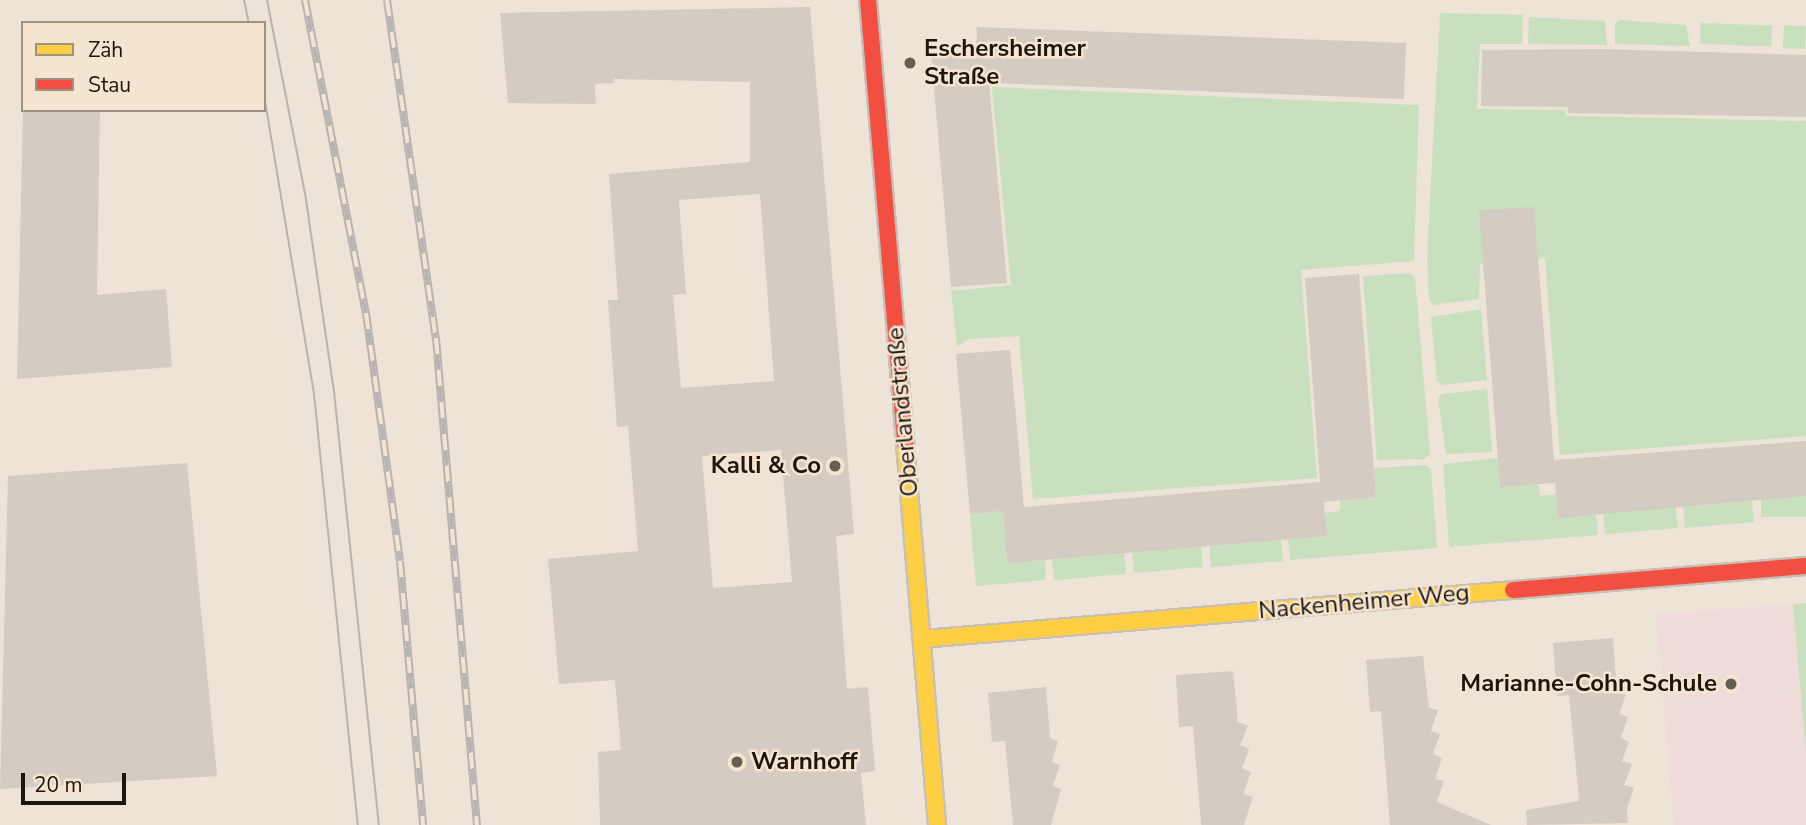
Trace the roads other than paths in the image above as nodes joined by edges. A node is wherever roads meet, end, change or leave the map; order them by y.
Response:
1 (868, 0) edge
2 (1806, 566) edge
3 (922, 639) junction
4 (937, 825) edge

1 - 3 street, Oberlandstraße
2 - 3 street, Nackenheimer Weg
3 - 4 street, Oberlandstraße

